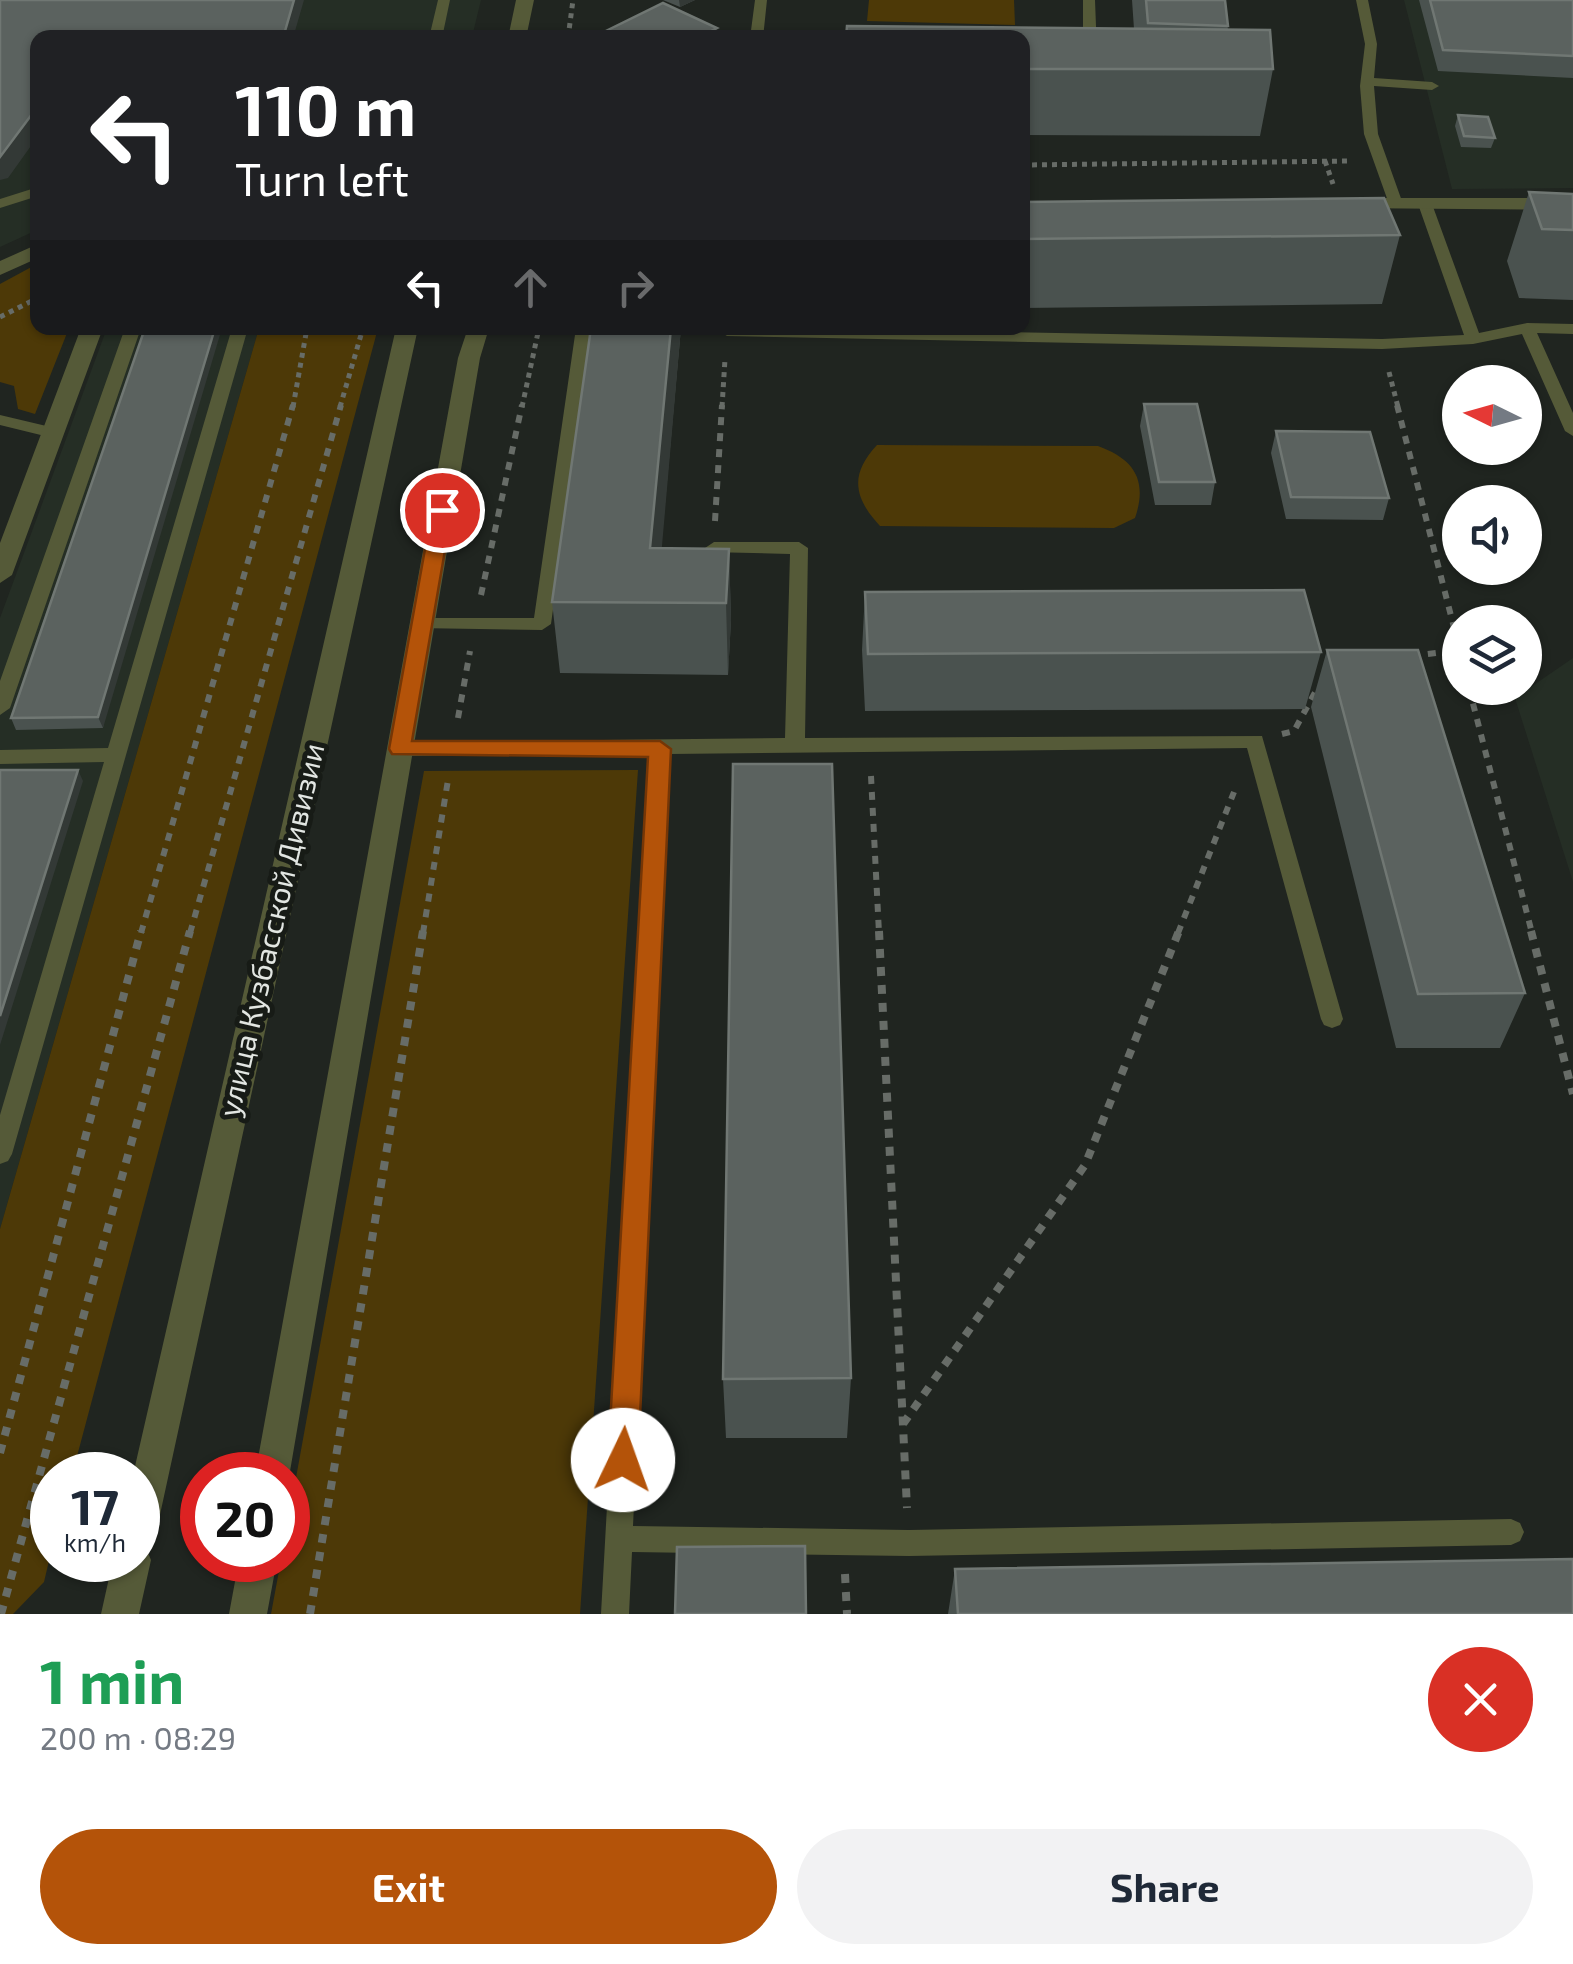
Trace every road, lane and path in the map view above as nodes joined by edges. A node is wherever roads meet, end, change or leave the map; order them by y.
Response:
1 (444, 0) edge
2 (525, 0) edge
3 (573, 0) edge
4 (761, 0) edge
5 (1088, 0) edge
6 (1362, 0) edge
7 (437, 30) edge
8 (519, 30) edge
9 (569, 30) edge
10 (757, 30) edge
11 (1074, 63) edge
12 (1368, 82) junction
13 (1432, 86) dead end
14 (1378, 161) junction
15 (1030, 165) edge
16 (30, 193) edge
17 (0, 204) edge
18 (1321, 204) edge
19 (1396, 204) junction
20 (1425, 204) junction
21 (1573, 204) edge
22 (30, 254) edge
23 (0, 269) edge
24 (30, 302) edge
25 (0, 317) edge
26 (1527, 328) junction
27 (1573, 329) edge
28 (89, 335) edge
29 (131, 335) edge
30 (238, 335) edge
31 (307, 335) edge
32 (360, 335) edge
33 (404, 335) edge
34 (476, 335) edge
35 (536, 335) edge
36 (583, 335) edge
37 (727, 335) edge
38 (929, 335) edge
39 (1473, 339) junction
40 (1382, 344) junction
41 (0, 420) edge
42 (1573, 431) edge
43 (53, 433) junction
44 (714, 548) joint
45 (0, 574) edge
46 (1448, 605) edge
47 (422, 624) junction
48 (474, 624) junction
49 (1442, 653) edge
50 (1404, 657) edge
51 (1320, 683) edge
52 (1473, 705) edge
53 (0, 708) edge
54 (1254, 741) junction
55 (794, 745) junction
56 (869, 745) junction
57 (453, 747) junction
58 (400, 749) junction
59 (660, 749) junction
60 (116, 755) junction
61 (0, 757) edge
62 (1332, 1019) dead end
63 (1573, 1094) edge
64 (0, 1154) edge
65 (902, 1424) junction
66 (156, 1452) edge
67 (276, 1452) edge
68 (0, 1453) edge
69 (1511, 1532) dead end
70 (619, 1538) junction
71 (909, 1543) junction
72 (127, 1582) edge
73 (254, 1582) edge
74 (1, 1614) edge
75 (120, 1614) edge
76 (248, 1614) edge
77 (310, 1614) edge
78 (615, 1614) edge

1 - 7 lane
2 - 8 street
3 - 9 path
4 - 10 lane
5 - 11 lane
6 - 12 lane
12 - 13 lane
12 - 14 lane
14 - 15 path
14 - 19 lane
16 - 17 lane
18 - 19 street
19 - 20 street
20 - 21 street
20 - 39 lane
22 - 23 street
24 - 25 path
26 - 27 lane
26 - 39 lane
26 - 42 lane
28 - 43 street
29 - 53 lane
30 - 60 lane
31 - 68 path
32 - 74 path
33 - 66 street, улица Кузбасской Дивизии
34 - 47 street
35 - 48 path
36 - 48 lane
37 - 44 path
38 - 40 lane
39 - 40 lane
40 - 46 path
41 - 43 lane
43 - 45 street
44 - 55 lane
47 - 48 lane
47 - 58 street
48 - 57 path
49 - 50 path
51 - 54 path
52 - 63 path
54 - 56 lane
54 - 62 lane
54 - 65 path
55 - 56 lane
55 - 59 lane
56 - 65 path
57 - 58 lane
57 - 59 lane
57 - 77 path
58 - 67 street
59 - 70 lane
60 - 61 lane
60 - 64 lane
65 - 71 path
69 - 71 lane
70 - 71 lane
70 - 78 lane
72 - 75 street
73 - 76 street

